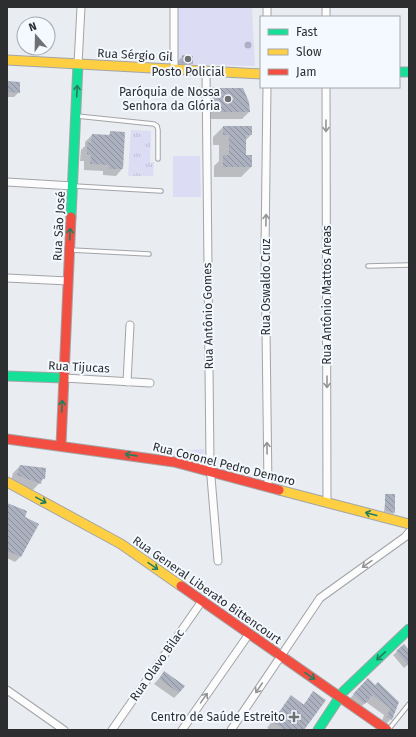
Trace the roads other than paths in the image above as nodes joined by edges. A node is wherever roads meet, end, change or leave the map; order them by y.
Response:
1 (81, 7) edge
2 (174, 7) edge
3 (7, 60) edge
4 (78, 64) junction
5 (174, 64) dead end
6 (206, 70) junction
7 (260, 74) edge
8 (267, 88) edge
9 (326, 88) edge
10 (76, 116) junction
11 (158, 159) dead end
12 (7, 182) edge
13 (73, 186) junction
14 (161, 191) dead end
15 (70, 250) junction
16 (149, 254) dead end
17 (368, 266) dead end
18 (409, 266) edge
19 (7, 278) edge
20 (68, 281) junction
21 (130, 325) dead end
22 (7, 376) edge
23 (64, 378) junction
24 (127, 382) junction
25 (150, 383) dead end
26 (7, 439) edge
27 (61, 445) junction
28 (210, 472) junction
29 (7, 482) edge
30 (268, 487) junction
31 (327, 503) junction
32 (409, 524) edge
33 (409, 532) edge
34 (218, 561) dead end
35 (202, 601) junction
36 (409, 629) edge
37 (249, 634) junction
38 (280, 656) junction
39 (7, 690) edge
40 (340, 696) junction
41 (409, 704) edge
42 (64, 730) edge
43 (112, 730) edge
44 (182, 730) edge
45 (231, 730) edge
46 (318, 730) edge
47 (387, 730) edge

1 - 4 street, Rua São José
2 - 5 street
3 - 4 main road, Rua Sérgio Gil
4 - 6 main road, Rua Sérgio Gil
10 -> 4 main road, Rua São José
6 - 7 main road, Rua Sérgio Gil
6 - 28 street, Rua Antônio Gomes
30 -> 8 street, Rua Oswaldo Cruz
9 -> 31 street, Rua Antônio Mattos Areas
10 - 11 lane
10 - 13 main road, Rua São José
12 - 13 street
13 - 14 lane
15 -> 13 main road, Rua São José
15 - 16 lane
15 - 20 main road, Rua São José
17 - 18 lane
19 - 20 street
20 - 23 main road, Rua São José
21 - 24 street
22 - 23 main road, Rua Tijucas
23 - 24 street, Rua Tijucas
27 -> 23 main road, Rua São José
24 - 25 street, Rua Tijucas
26 - 27 main road, Rua Coronel Pedro Demoro
28 -> 27 main road, Rua Coronel Pedro Demoro
28 - 30 main road, Rua Coronel Pedro Demoro
28 - 34 street, Rua Antônio Gomes
29 -> 35 main road, Rua General Liberato Bittencourt
30 - 31 main road, Rua Coronel Pedro Demoro
32 -> 31 main road, Rua Coronel Pedro Demoro
33 -> 38 street
35 - 37 main road, Rua General Liberato Bittencourt
35 - 43 street, Rua Olavo Bilac
36 -> 40 main road
37 - 38 main road, Rua General Liberato Bittencourt
44 -> 37 street
38 -> 40 main road, Rua General Liberato Bittencourt
38 -> 45 street
39 - 42 street
40 - 46 main road
40 - 47 main road, Rua General Liberato Bittencourt
41 - 47 lane

